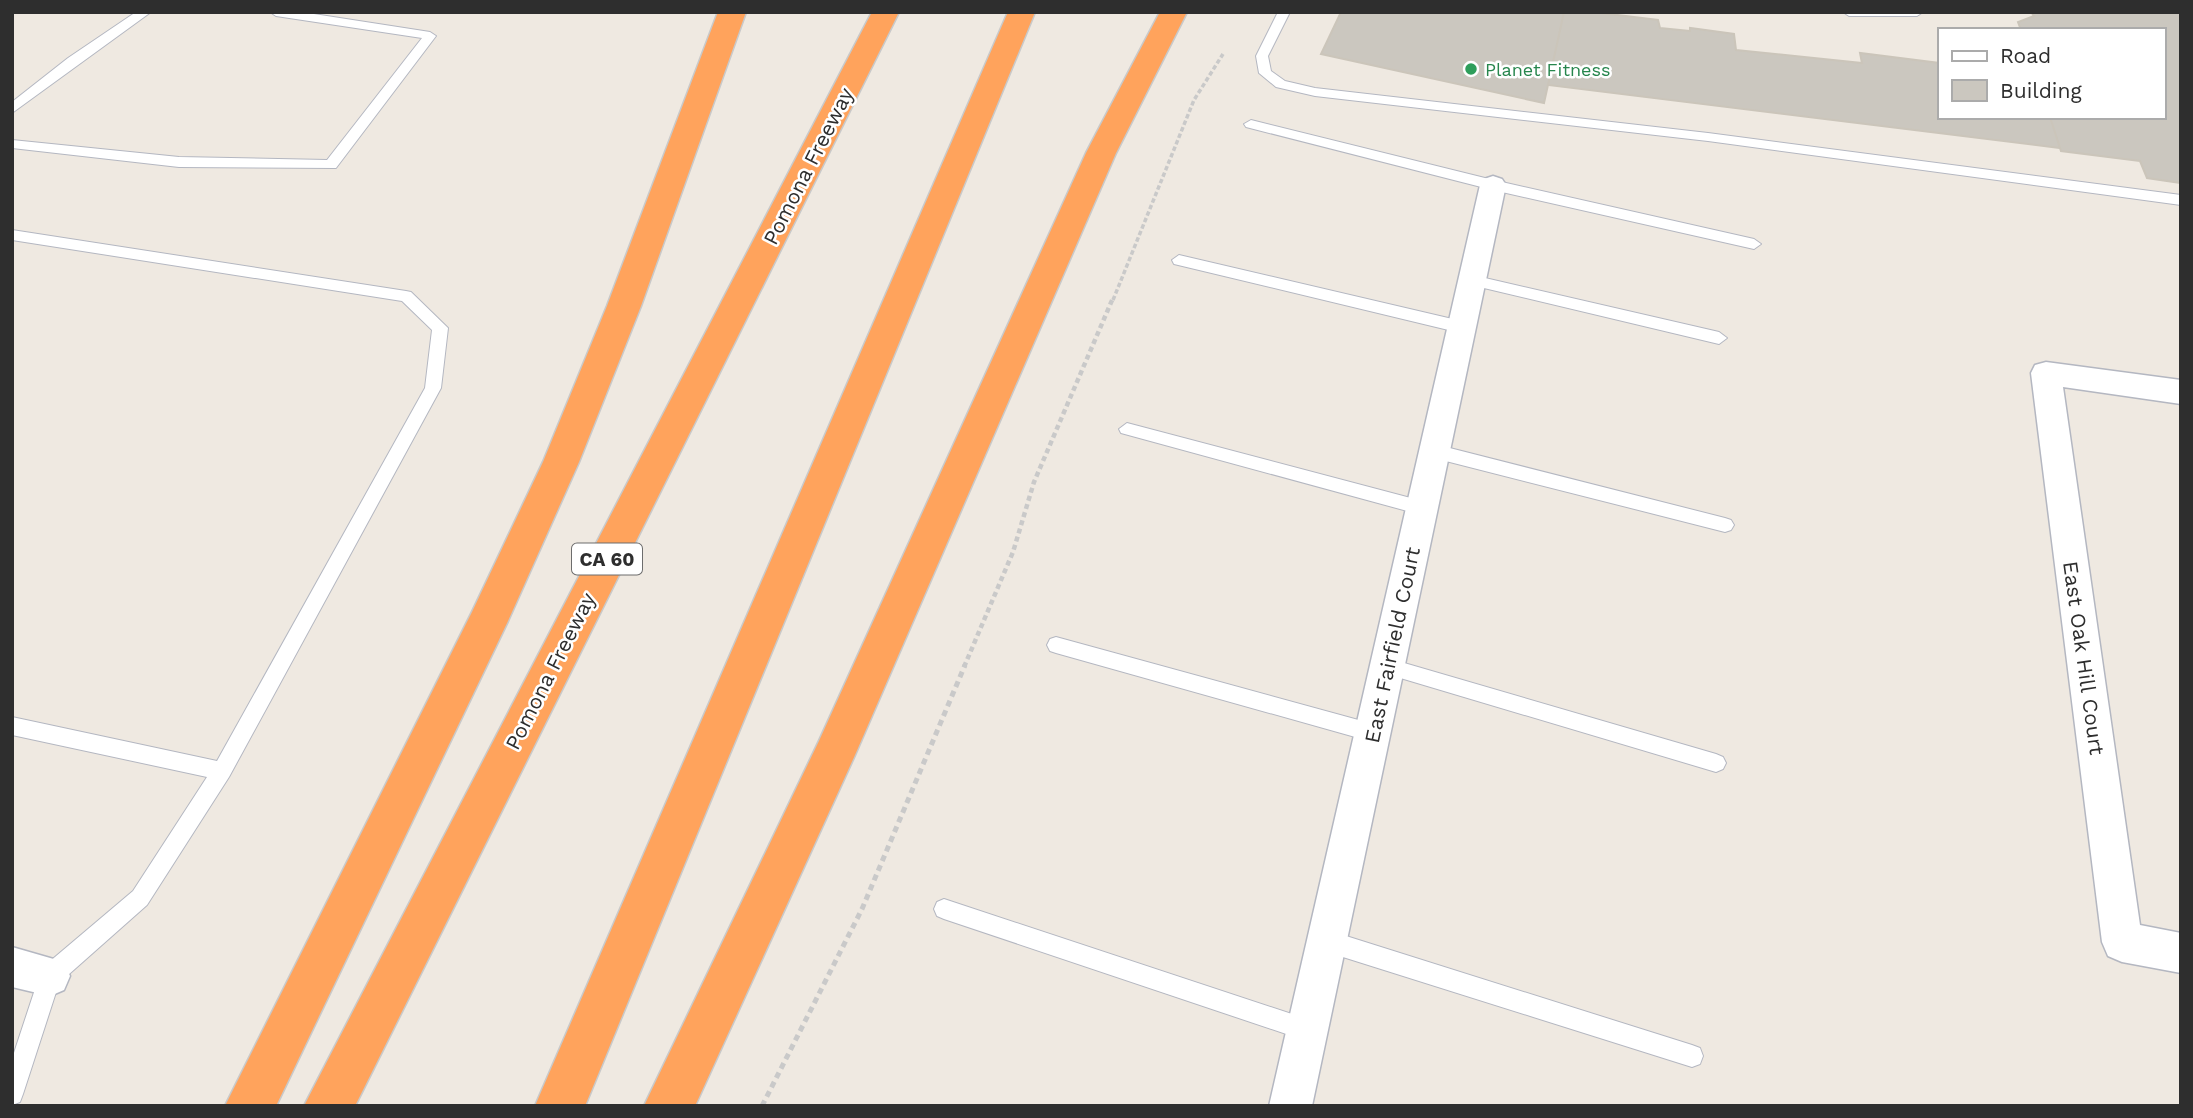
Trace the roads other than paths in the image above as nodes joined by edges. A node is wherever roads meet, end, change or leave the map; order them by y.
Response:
1 (145, 12) edge
2 (276, 12) edge
3 (732, 12) edge
4 (886, 12) edge
5 (1022, 12) edge
6 (1174, 12) edge
7 (1284, 12) edge
8 (1849, 12) edge
9 (1917, 12) edge
10 (12, 109) edge
11 (1251, 124) dead end
12 (12, 144) edge
13 (1493, 185) junction
14 (2181, 200) edge
15 (12, 235) edge
16 (1754, 244) dead end
17 (1179, 261) dead end
18 (1472, 280) junction
19 (1461, 327) junction
20 (1718, 338) dead end
21 (2046, 373) joint
22 (2181, 392) edge
23 (1128, 429) dead end
24 (1434, 451) junction
25 (1422, 509) junction
26 (1725, 525) dead end
27 (1056, 645) dead end
28 (1387, 666) junction
29 (12, 726) edge
30 (1373, 733) junction
31 (1716, 763) dead end
32 (222, 771) junction
33 (944, 909) dead end
34 (1327, 941) junction
35 (2181, 953) edge
36 (31, 971) edge
37 (1307, 1030) junction
38 (1692, 1056) dead end
39 (12, 1094) edge
40 (250, 1106) edge
41 (329, 1106) edge
42 (560, 1106) edge
43 (669, 1106) edge
44 (1290, 1106) edge

1 - 10 lane
2 - 12 lane
3 - 40 highway
4 - 41 highway, Pomona Freeway / CA 60
5 - 42 highway
6 - 43 highway
7 - 14 lane
8 - 9 lane
11 - 13 lane
13 - 16 lane
13 - 18 street, East Fairfield Court
15 - 32 lane
17 - 19 lane
18 - 19 street, East Fairfield Court
18 - 20 lane
19 - 24 street, East Fairfield Court
21 - 22 street
21 - 35 street, East Oak Hill Court
23 - 25 lane
24 - 25 street, East Fairfield Court
24 - 26 lane
25 - 28 street, East Fairfield Court
27 - 30 lane
28 - 30 street, East Fairfield Court
28 - 31 lane
29 - 32 lane
30 - 34 street, East Fairfield Court
32 - 36 lane
33 - 37 lane
34 - 37 street, East Fairfield Court
34 - 38 lane
36 - 39 lane
37 - 44 street, East Fairfield Court

